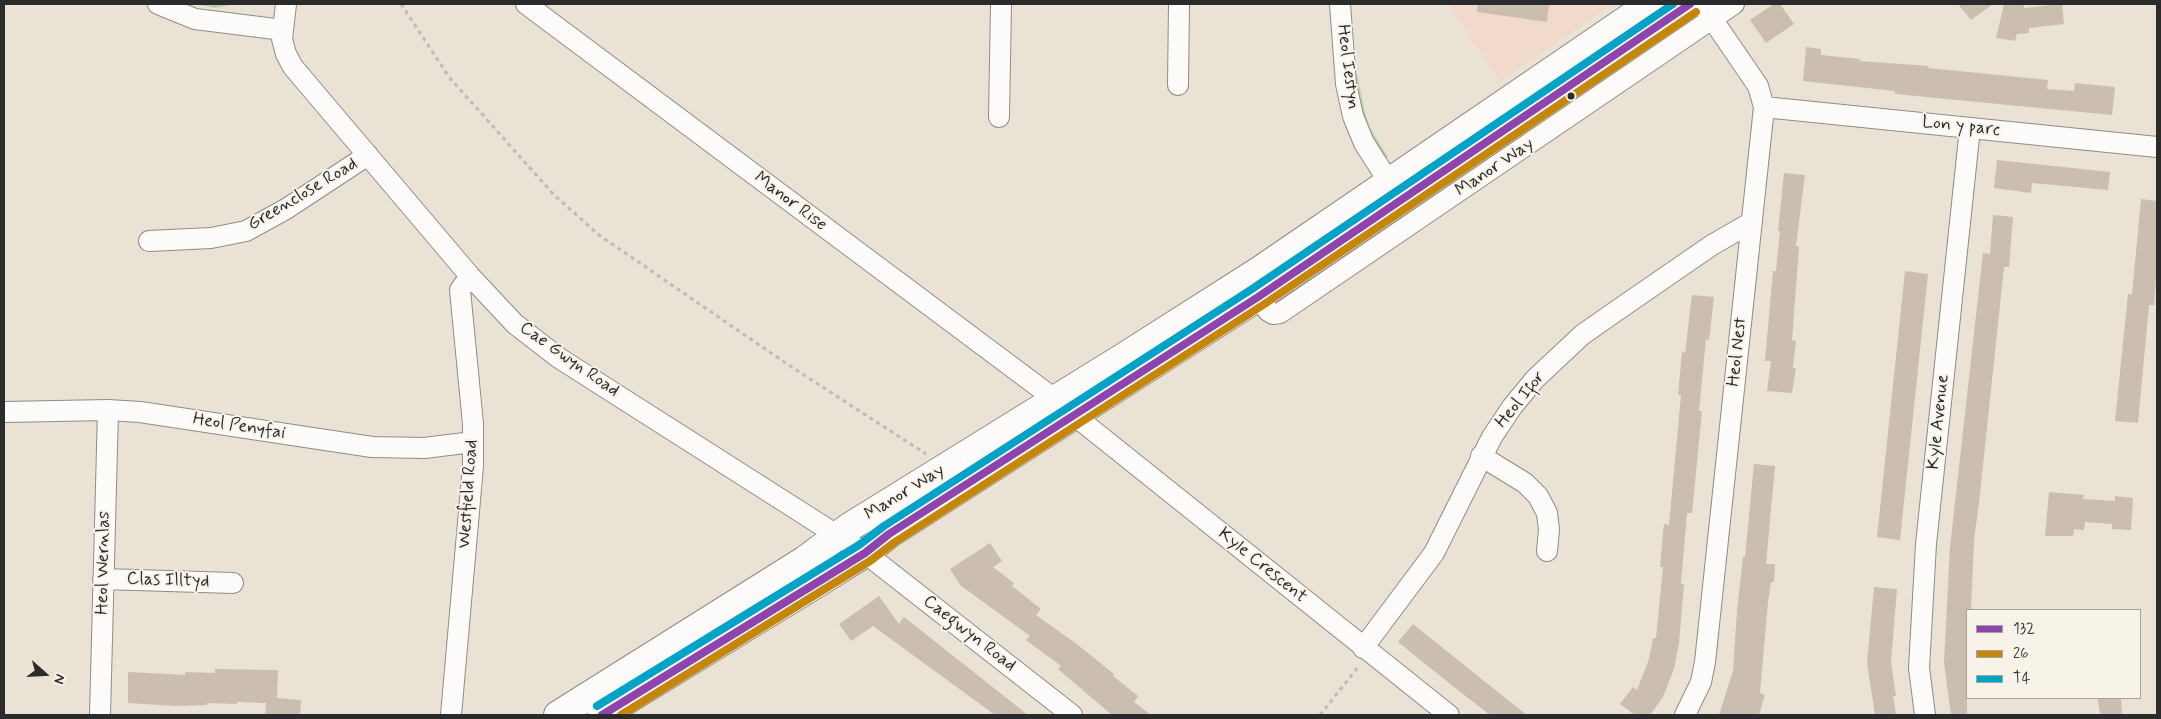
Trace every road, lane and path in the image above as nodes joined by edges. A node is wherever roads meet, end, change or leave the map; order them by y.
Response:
1 (158, 4) edge
2 (286, 4) edge
3 (401, 4) edge
4 (526, 4) edge
5 (1001, 4) edge
6 (1179, 4) edge
7 (1340, 4) edge
8 (1650, 4) edge
9 (1690, 4) edge
10 (1734, 4) edge
11 (1707, 11) edge
12 (282, 30) junction
13 (1178, 85) dead end
14 (1764, 107) junction
15 (999, 117) dead end
16 (1970, 128) junction
17 (2157, 148) edge
18 (368, 155) junction
19 (1389, 182) junction
20 (1752, 222) junction
21 (149, 240) dead end
22 (470, 276) junction
23 (1258, 298) junction
24 (1065, 408) junction
25 (108, 410) junction
26 (4, 412) edge
27 (473, 442) junction
28 (915, 447) dead end
29 (1481, 456) junction
30 (838, 535) junction
31 (1547, 551) dead end
32 (865, 553) junction
33 (103, 579) junction
34 (233, 583) dead end
35 (1363, 654) junction
36 (100, 715) edge
37 (451, 715) edge
38 (558, 715) edge
39 (602, 715) edge
40 (1072, 715) edge
41 (1320, 715) edge
42 (1449, 715) edge
43 (1685, 715) edge
44 (1924, 715) edge

1 - 12 street
2 - 12 street, Cae Gwyn Road
3 - 28 path
4 - 24 street, Manor Rise
5 - 15 street
6 - 13 street
7 - 19 street, Heol Iestyn
8 - 19 highway, Manor Way
9 - 23 highway, Manor Way
10 - 11 street, Manor Way
11 - 14 street, Heol Nest
11 - 23 street, Manor Way
12 - 18 street, Cae Gwyn Road
14 - 16 street, Lon y parc
14 - 20 street, Heol Nest
16 - 17 street, Lon y parc
16 - 44 street, Kyle Avenue
18 - 21 street, Greenclose Road
18 - 22 street, Cae Gwyn Road
19 - 24 highway, Manor Way
20 - 29 street, Heol Ifor
20 - 43 street, Heol Nest
22 - 27 street, Westfield Road
22 - 30 street, Cae Gwyn Road
23 - 24 highway, Manor Way
24 - 30 highway, Manor Way
24 - 32 highway, Manor Way
24 - 35 street, Kyle Crescent
25 - 26 street, Heol Penyfai
25 - 27 street, Heol Penyfai
25 - 33 street, Heol Wernlas
27 - 37 street, Westfield Road
29 - 31 street
29 - 35 street, Heol Ifor
30 - 32 street, Cae Gwyn Road
30 - 38 highway, Manor Way
32 - 39 highway, Manor Way
32 - 40 street, Caegwyn Road
33 - 34 street, Clas Illtyd
33 - 36 street, Heol Wernlas
35 - 41 path
35 - 42 street, Kyle Crescent

